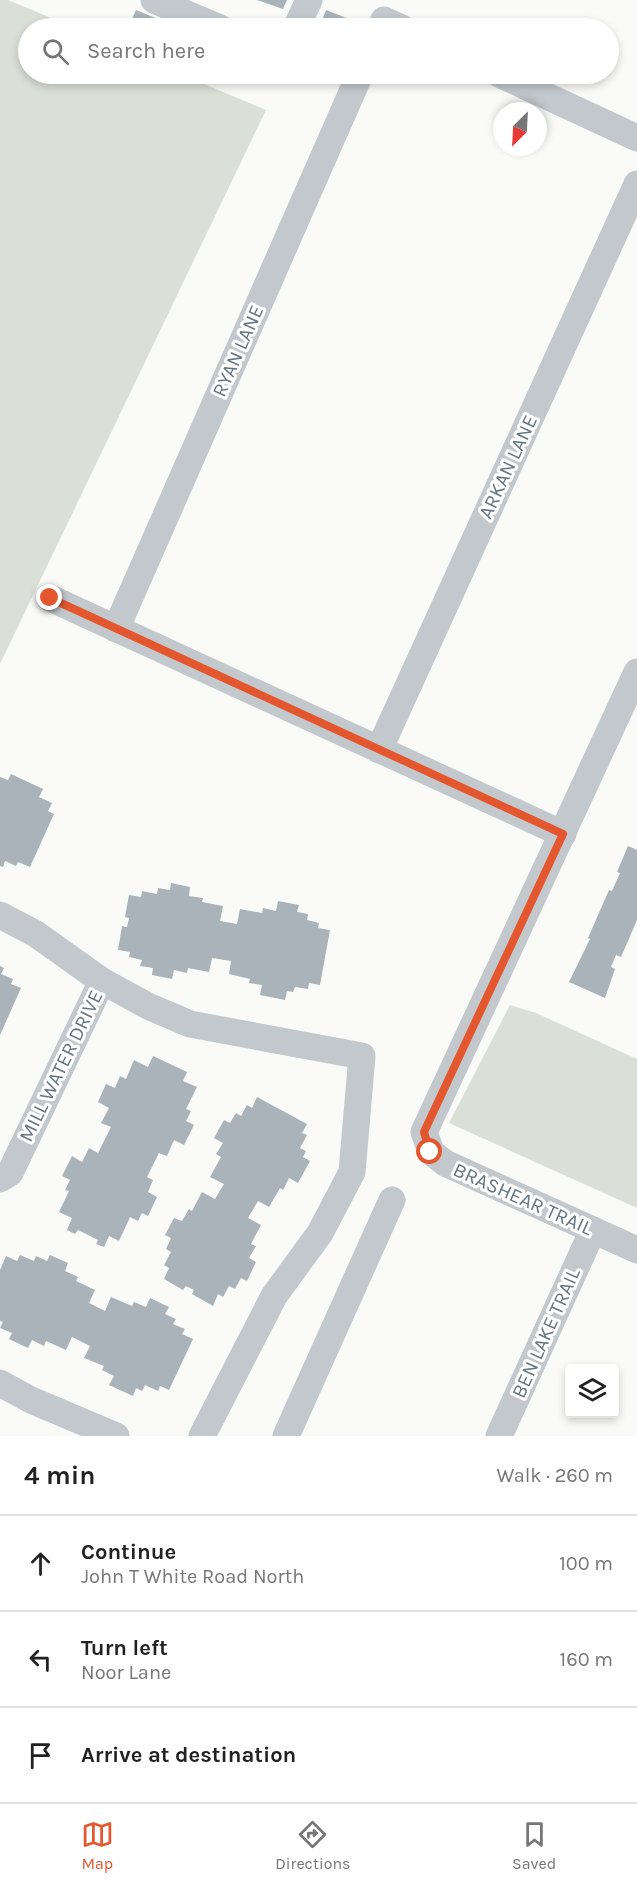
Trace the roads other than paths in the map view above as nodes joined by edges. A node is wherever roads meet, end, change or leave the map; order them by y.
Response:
1 (154, 0) edge
2 (309, 0) edge
3 (196, 18) edge
4 (301, 18) edge
5 (356, 84) edge
6 (521, 84) edge
7 (637, 138) edge
8 (637, 184) edge
9 (50, 598) dead end
10 (116, 629) junction
11 (637, 672) edge
12 (379, 750) junction
13 (563, 834) junction
14 (0, 915) edge
15 (102, 981) junction
16 (0, 1179) edge
17 (392, 1200) dead end
18 (593, 1230) junction
19 (637, 1250) edge
20 (0, 1383) edge
21 (116, 1436) edge
22 (202, 1436) edge
23 (286, 1436) edge
24 (499, 1436) edge

1 - 3 street
2 - 4 street
5 - 10 street, RYAN LANE
6 - 7 street
8 - 12 street, ARKAN LANE
9 - 10 street
10 - 12 street
11 - 13 street
12 - 13 street
13 - 18 street, BRASHEAR TRAIL
14 - 15 street
15 - 16 street, MILL WATER DRIVE
15 - 22 street
17 - 23 street
18 - 19 street, BRASHEAR TRAIL
18 - 24 street, BEN LAKE TRAIL
20 - 21 street

